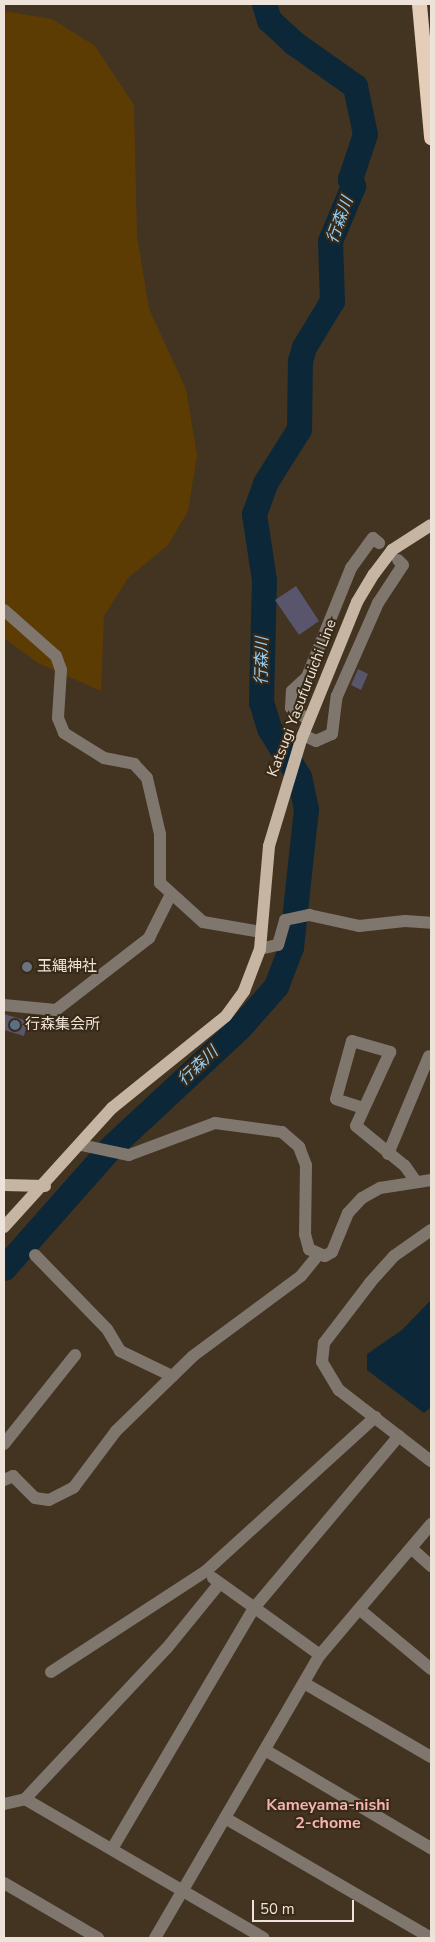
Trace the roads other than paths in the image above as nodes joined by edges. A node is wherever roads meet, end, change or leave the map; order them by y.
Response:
1 (419, 4) edge
2 (431, 137) edge
3 (431, 525) edge
4 (379, 543) dead end
5 (398, 560) dead end
6 (4, 610) edge
7 (309, 720) junction
8 (302, 737) junction
9 (172, 894) junction
10 (431, 924) edge
11 (261, 932) junction
12 (260, 949) junction
13 (4, 1005) edge
14 (429, 1056) dead end
15 (364, 1108) junction
16 (81, 1145) junction
17 (388, 1154) junction
18 (431, 1180) edge
19 (416, 1182) junction
20 (4, 1185) edge
21 (45, 1186) junction
22 (4, 1227) edge
23 (431, 1230) edge
24 (35, 1254) dead end
25 (318, 1255) junction
26 (75, 1355) dead end
27 (172, 1376) junction
28 (375, 1417) junction
29 (399, 1436) junction
30 (4, 1444) edge
31 (431, 1460) edge
32 (4, 1480) edge
33 (431, 1524) edge
34 (411, 1548) junction
35 (431, 1566) edge
36 (206, 1571) junction
37 (219, 1584) junction
38 (254, 1608) junction
39 (360, 1609) junction
40 (320, 1655) junction
41 (431, 1670) edge
42 (51, 1672) dead end
43 (304, 1683) junction
44 (265, 1750) junction
45 (431, 1757) edge
46 (25, 1799) junction
47 (4, 1804) edge
48 (225, 1818) junction
49 (431, 1848) edge
50 (112, 1849) junction
51 (4, 1883) edge
52 (183, 1891) junction
53 (98, 1938) edge
54 (155, 1938) edge
55 (264, 1938) edge
56 (431, 1938) edge

1 - 2 highway
3 - 7 main road, Katsugi Yasufuruichi Line
4 - 7 street
5 - 8 street
6 - 9 street
7 - 8 main road, Katsugi Yasufuruichi Line
8 - 11 main road, Katsugi Yasufuruichi Line
9 - 11 street
9 - 13 street
10 - 12 street
11 - 12 main road, Katsugi Yasufuruichi Line
12 - 16 main road, Katsugi Yasufuruichi Line
14 - 17 street
15 - 15 street
15 - 17 street
16 - 21 main road, Katsugi Yasufuruichi Line
16 - 25 street
17 - 19 street
18 - 19 street
19 - 25 street
20 - 21 main road
21 - 22 main road, Katsugi Yasufuruichi Line
23 - 28 street
24 - 27 street
25 - 27 street
26 - 30 street
27 - 32 street
28 - 29 street
28 - 36 street
29 - 31 street
29 - 38 street
33 - 34 street
34 - 35 street
34 - 39 street
36 - 37 street
36 - 42 street
37 - 38 street
37 - 46 street
38 - 40 street
38 - 50 street
39 - 40 street
39 - 41 street
40 - 43 street
43 - 44 street
43 - 45 street
44 - 48 street
44 - 49 street
46 - 47 street
46 - 50 street
48 - 52 street
48 - 56 street
50 - 52 street
51 - 53 street
52 - 54 street
52 - 55 street

